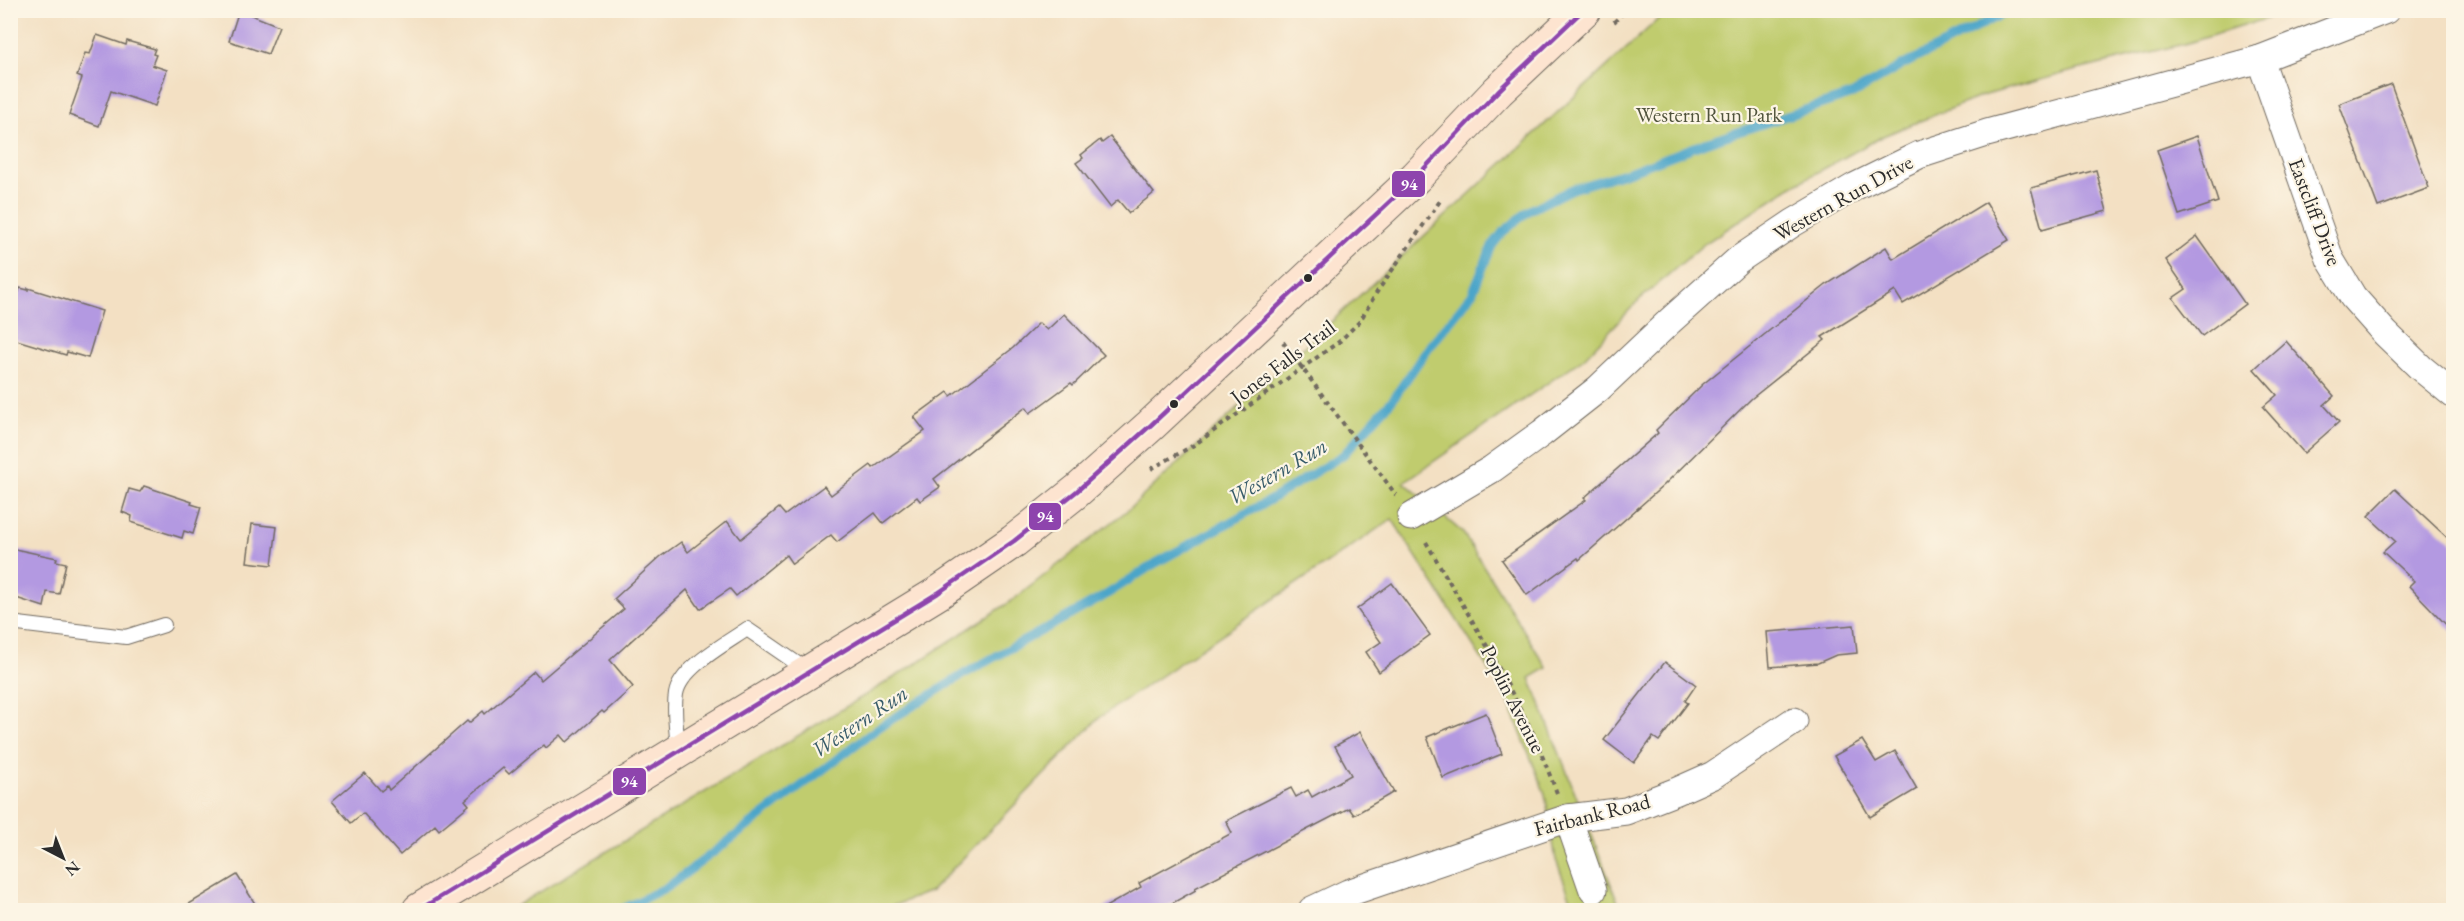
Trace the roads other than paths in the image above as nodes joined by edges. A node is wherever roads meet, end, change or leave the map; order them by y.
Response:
1 (2386, 10) edge
2 (1597, 18) edge
3 (2260, 59) junction
4 (2454, 395) edge
5 (1411, 517) road end
6 (10, 623) edge
7 (164, 625) dead end
8 (810, 672) junction
9 (1794, 722) dead end
10 (678, 752) junction
11 (1568, 818) junction
12 (1593, 890) dead end
13 (419, 910) edge
14 (1312, 910) edge

1 - 3 street, Western Run Drive
2 - 8 main road
3 - 4 street, Eastcliff Drive
3 - 5 street, Western Run Drive
6 - 7 lane
8 - 10 main road
8 - 10 lane
9 - 11 street, Fairbank Road
10 - 13 main road
11 - 12 street
11 - 14 street, Fairbank Road

